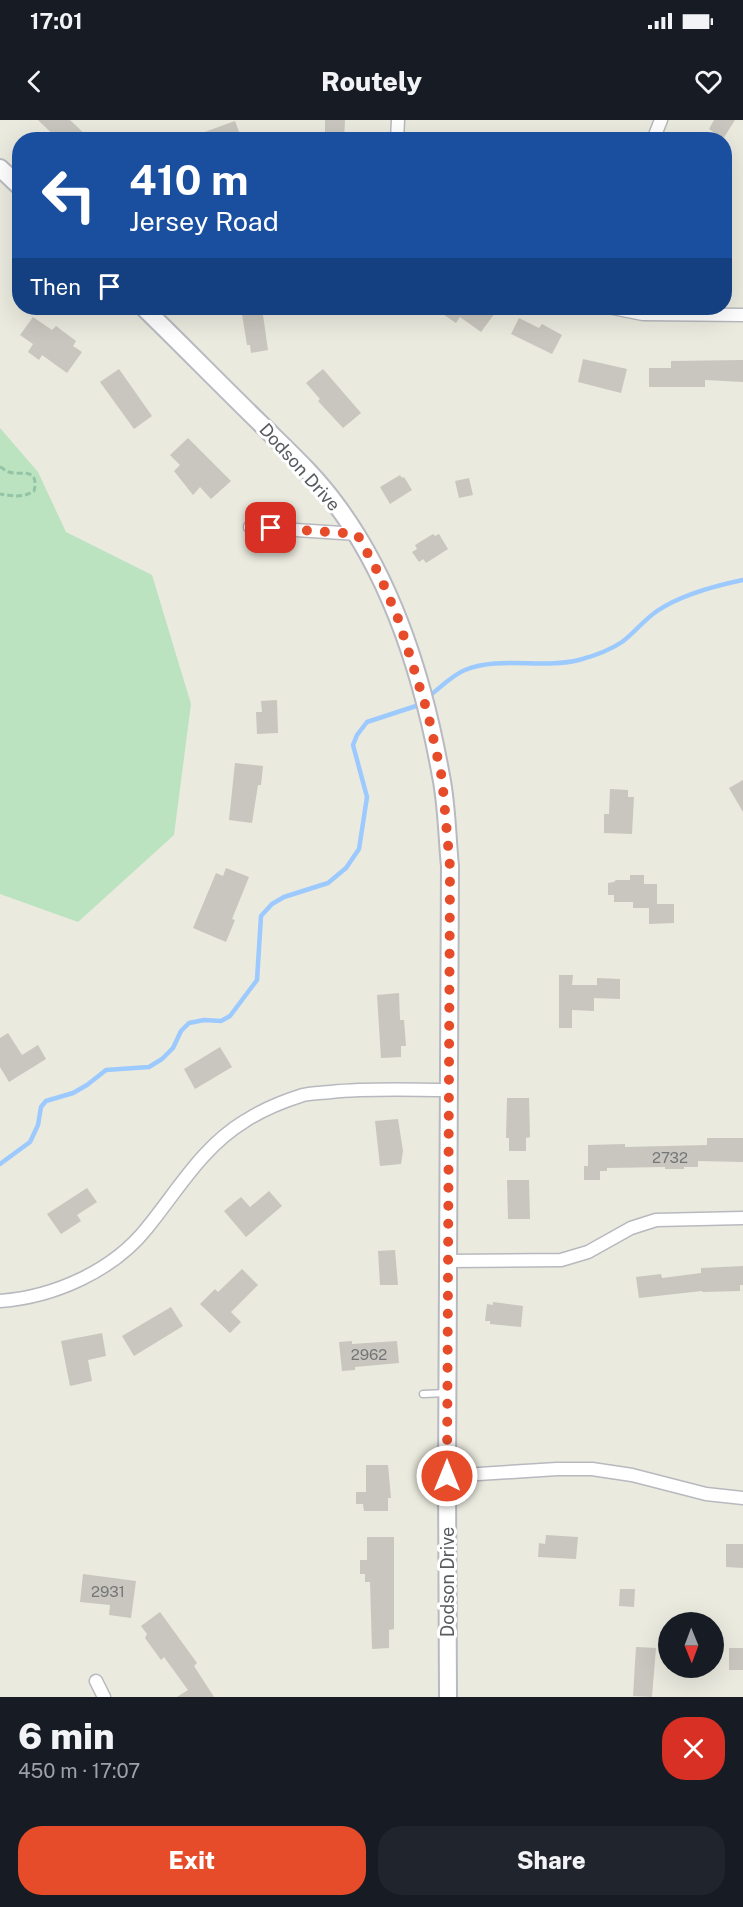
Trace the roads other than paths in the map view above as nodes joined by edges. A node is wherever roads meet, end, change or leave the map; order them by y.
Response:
1 (0, 168) edge
2 (12, 179) edge
3 (151, 315) edge
4 (250, 527) dead end
5 (357, 534) junction
6 (449, 1090) junction
7 (743, 1218) edge
8 (448, 1261) junction
9 (0, 1301) edge
10 (447, 1393) junction
11 (423, 1394) dead end
12 (447, 1476) junction
13 (743, 1498) edge
14 (96, 1681) dead end
15 (104, 1697) edge
16 (448, 1697) edge

1 - 2 street
3 - 5 street, Dodson Drive
4 - 5 street
5 - 6 street, Dodson Drive
6 - 8 street, Dodson Drive
6 - 9 street
7 - 8 street
8 - 10 street, Dodson Drive
10 - 11 lane
10 - 12 street, Dodson Drive
12 - 13 street
12 - 16 street, Dodson Drive
14 - 15 street

